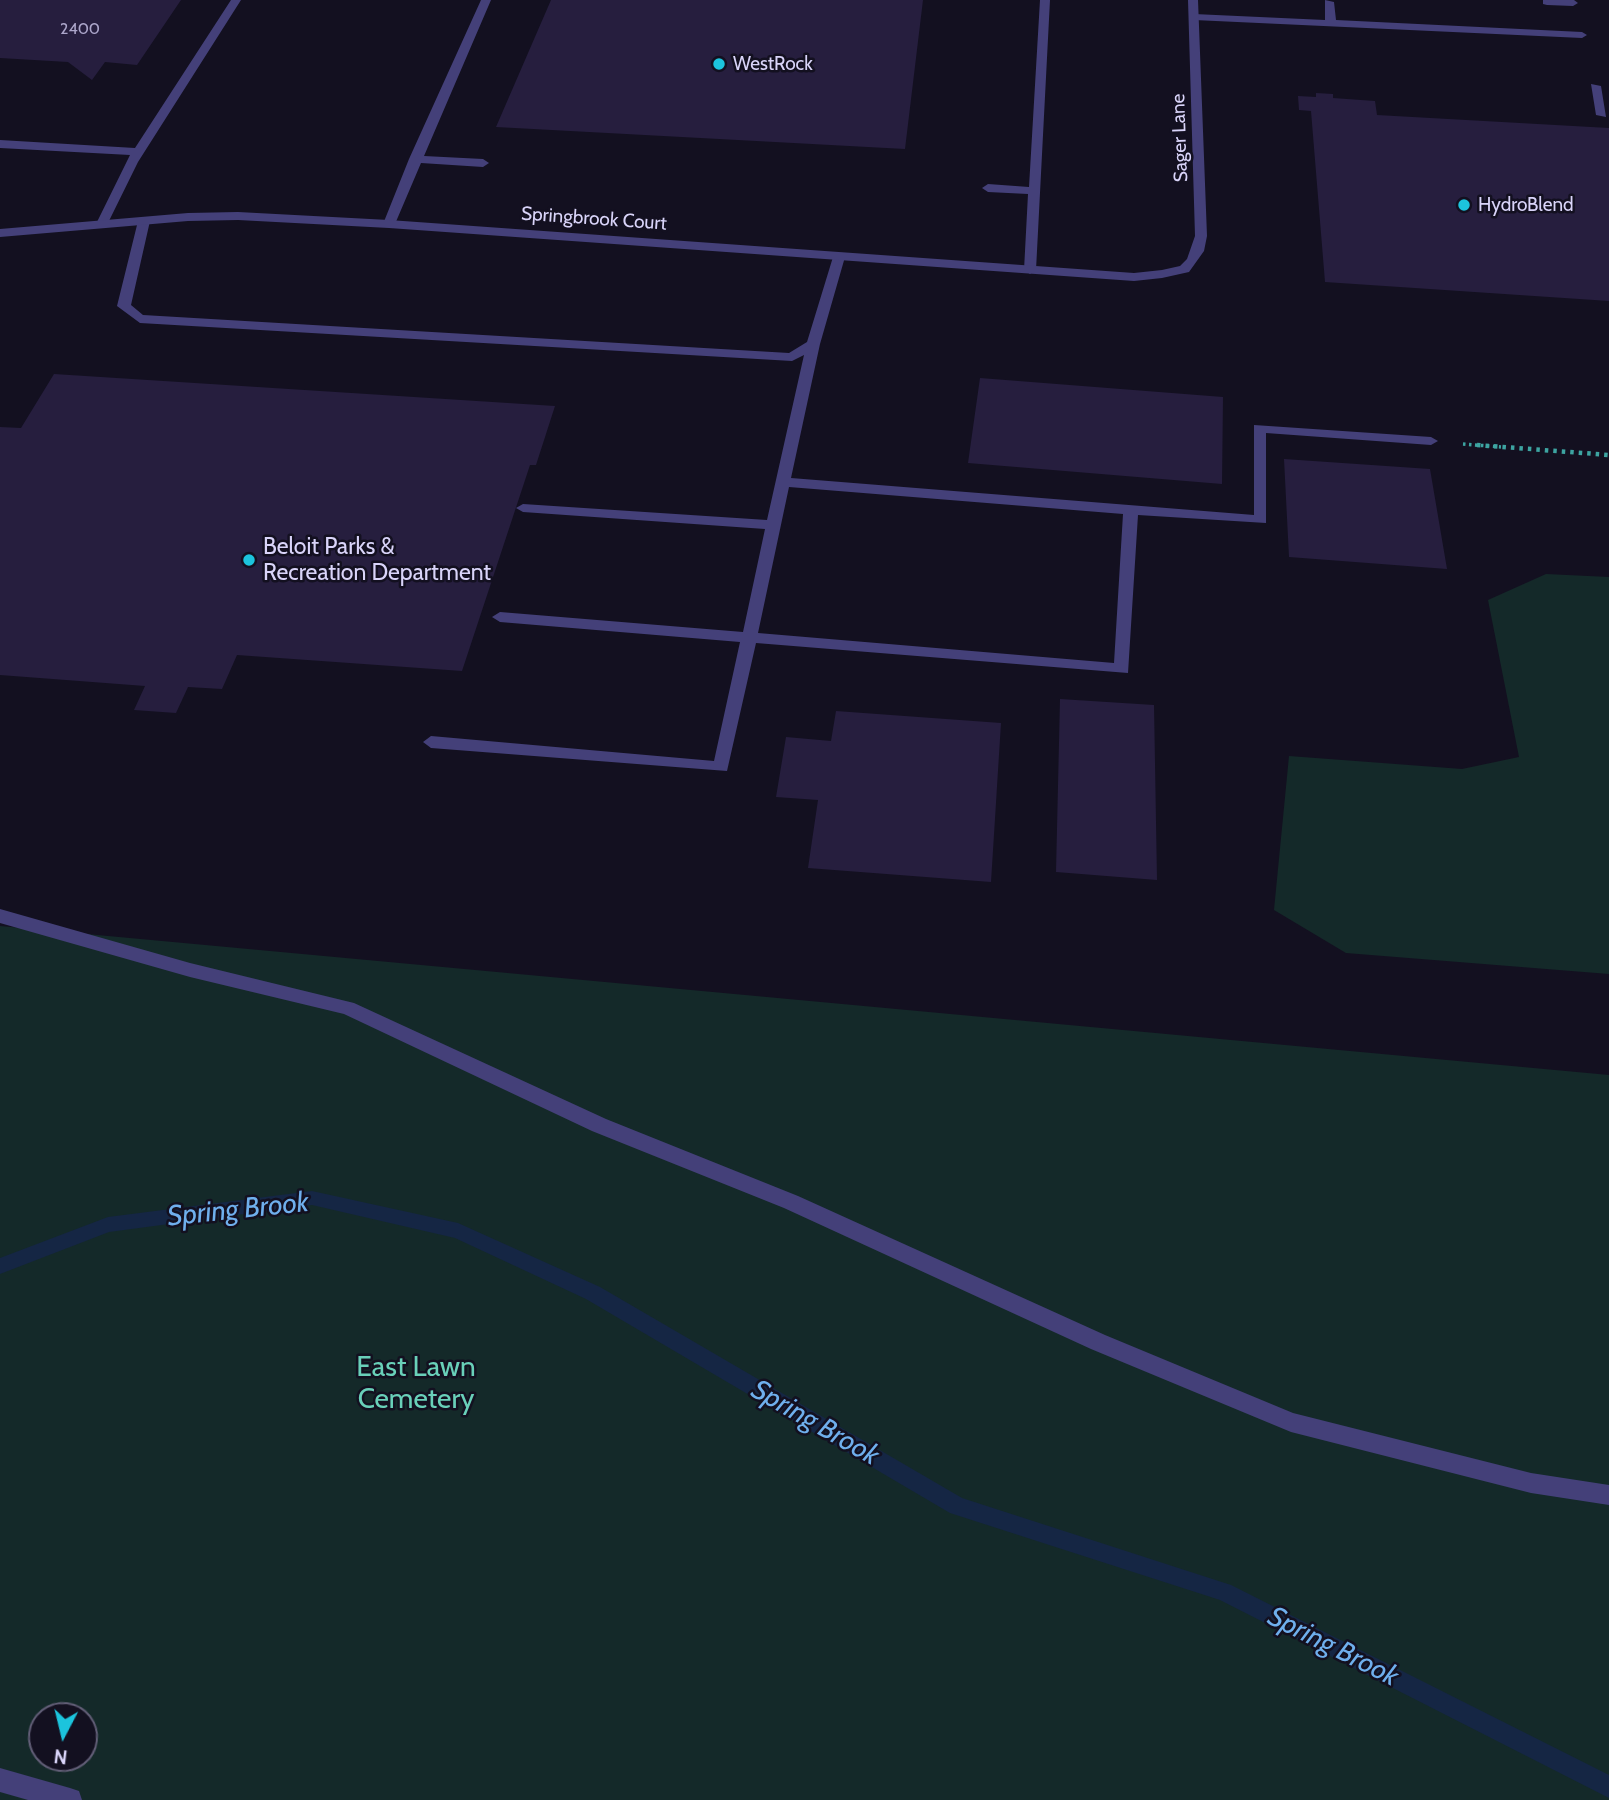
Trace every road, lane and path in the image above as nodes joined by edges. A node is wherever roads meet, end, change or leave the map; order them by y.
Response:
1 (236, 0) edge
2 (486, 0) edge
3 (1045, 0) edge
4 (1193, 0) edge
5 (1329, 2) dead end
6 (1547, 2) dead end
7 (1573, 3) dead end
8 (1194, 17) junction
9 (1331, 22) junction
10 (1581, 35) dead end
11 (1595, 86) dead end
12 (1602, 115) dead end
13 (0, 144) edge
14 (138, 152) junction
15 (415, 159) junction
16 (483, 163) dead end
17 (988, 188) dead end
18 (1034, 191) junction
19 (144, 221) junction
20 (389, 223) junction
21 (102, 224) junction
22 (0, 233) edge
23 (839, 257) junction
24 (1184, 269) joint
25 (1030, 270) junction
26 (813, 344) junction
27 (1431, 441) joint
28 (1609, 455) edge
29 (782, 482) junction
30 (523, 508) dead end
31 (1131, 510) junction
32 (773, 525) junction
33 (500, 617) dead end
34 (748, 638) junction
35 (431, 742) dead end
36 (0, 916) edge
37 (1609, 1495) edge
38 (0, 1780) edge
39 (70, 1800) edge

1 - 14 street
2 - 15 street
3 - 18 street
4 - 8 street, Sager Lane
5 - 9 street
6 - 7 street
8 - 9 street
8 - 24 street, Sager Lane
9 - 10 street
11 - 12 street
13 - 14 street
14 - 21 street
15 - 16 street
15 - 20 street
17 - 18 street
18 - 25 street
19 - 20 street, Springbrook Court
19 - 21 street, Springbrook Court
19 - 26 street
20 - 23 street, Springbrook Court
21 - 22 street, Springbrook Court
23 - 25 street, Springbrook Court
23 - 26 street
24 - 25 street, Springbrook Court
26 - 29 street
27 - 28 path
27 - 31 street
29 - 31 street
29 - 32 street
30 - 32 street
31 - 34 street
32 - 34 street
33 - 34 street
34 - 35 street
36 - 37 street
38 - 39 street

